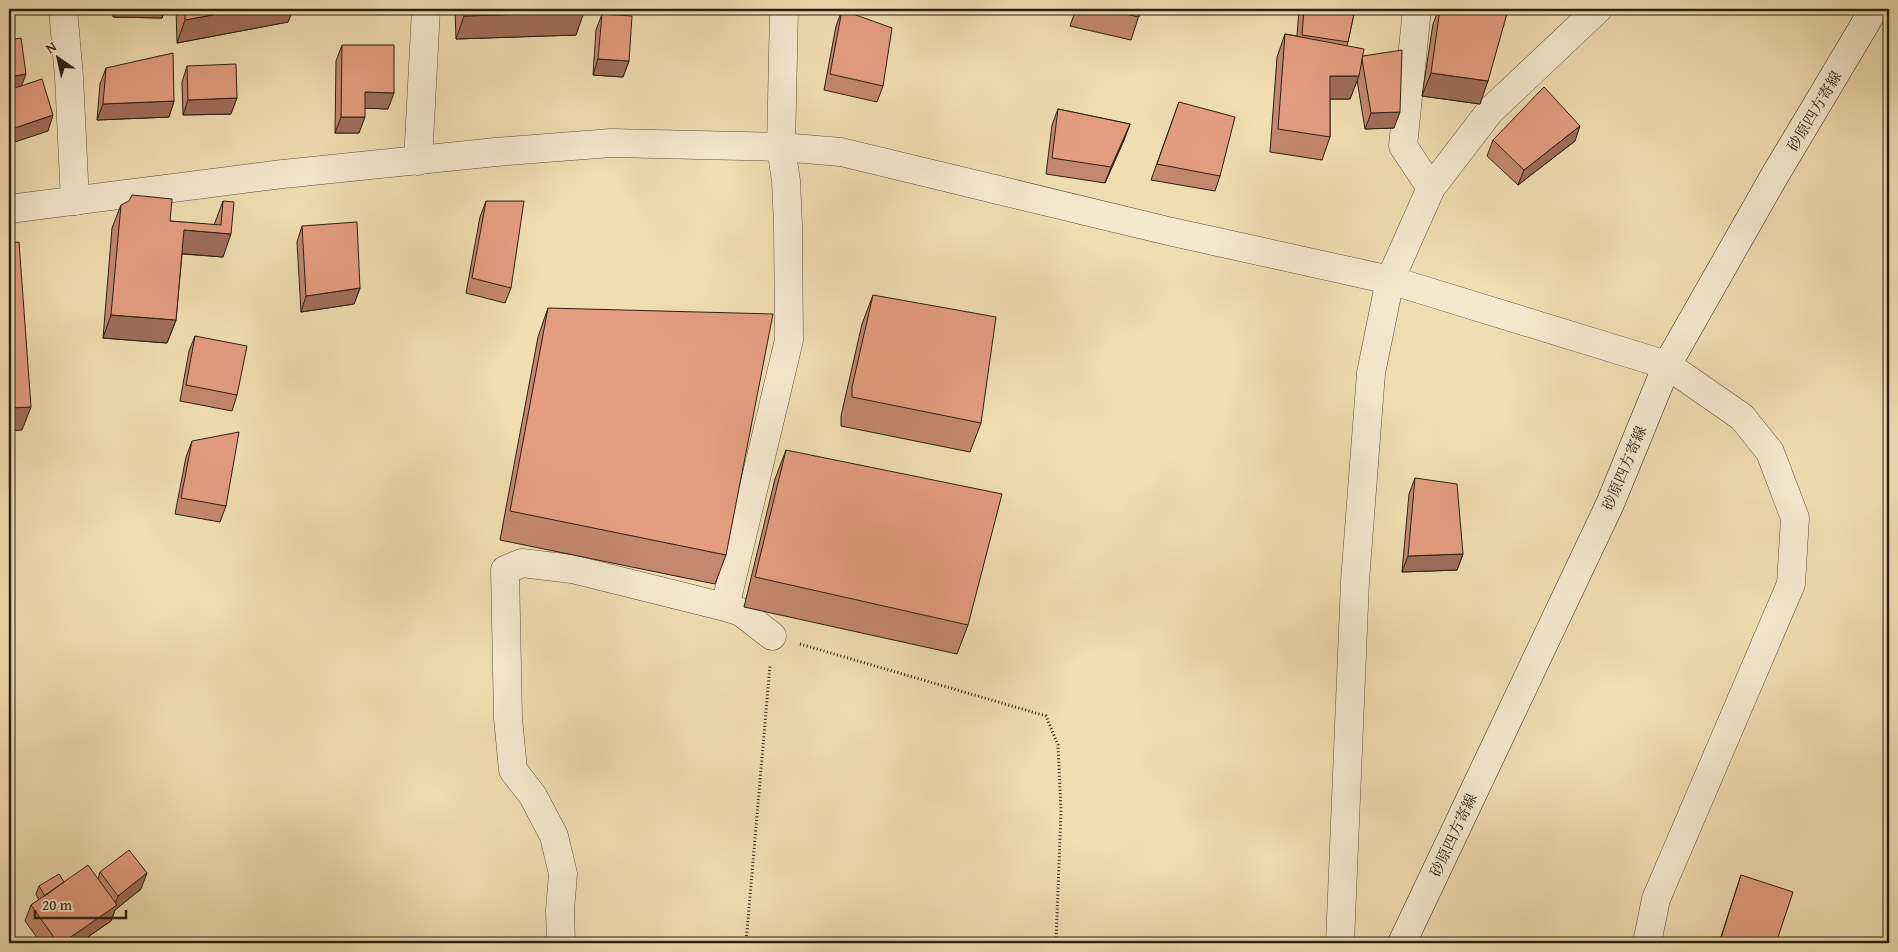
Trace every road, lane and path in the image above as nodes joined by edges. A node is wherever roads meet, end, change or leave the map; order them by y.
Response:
1 (63, 9) edge
2 (426, 9) edge
3 (784, 9) edge
4 (1417, 9) edge
5 (1598, 9) edge
6 (1874, 9) edge
7 (781, 147) junction
8 (418, 161) junction
9 (1431, 188) junction
10 (75, 201) junction
11 (9, 209) edge
12 (1390, 280) junction
13 (1667, 365) junction
14 (725, 607) junction
15 (772, 636) junction
16 (561, 943) edge
17 (746, 943) edge
18 (1056, 943) edge
19 (1340, 943) edge
20 (1402, 943) edge
21 (1647, 943) edge

1 - 10 street
2 - 8 street
3 - 7 street
4 - 9 street
5 - 9 street
6 - 13 street, 砂原四方寄線
7 - 8 street
7 - 12 street
7 - 14 street
8 - 10 street
9 - 12 street
10 - 11 street
12 - 13 street
12 - 19 street
13 - 20 street, 砂原四方寄線
13 - 21 street
14 - 15 street
14 - 16 street
15 - 17 path
15 - 18 path

